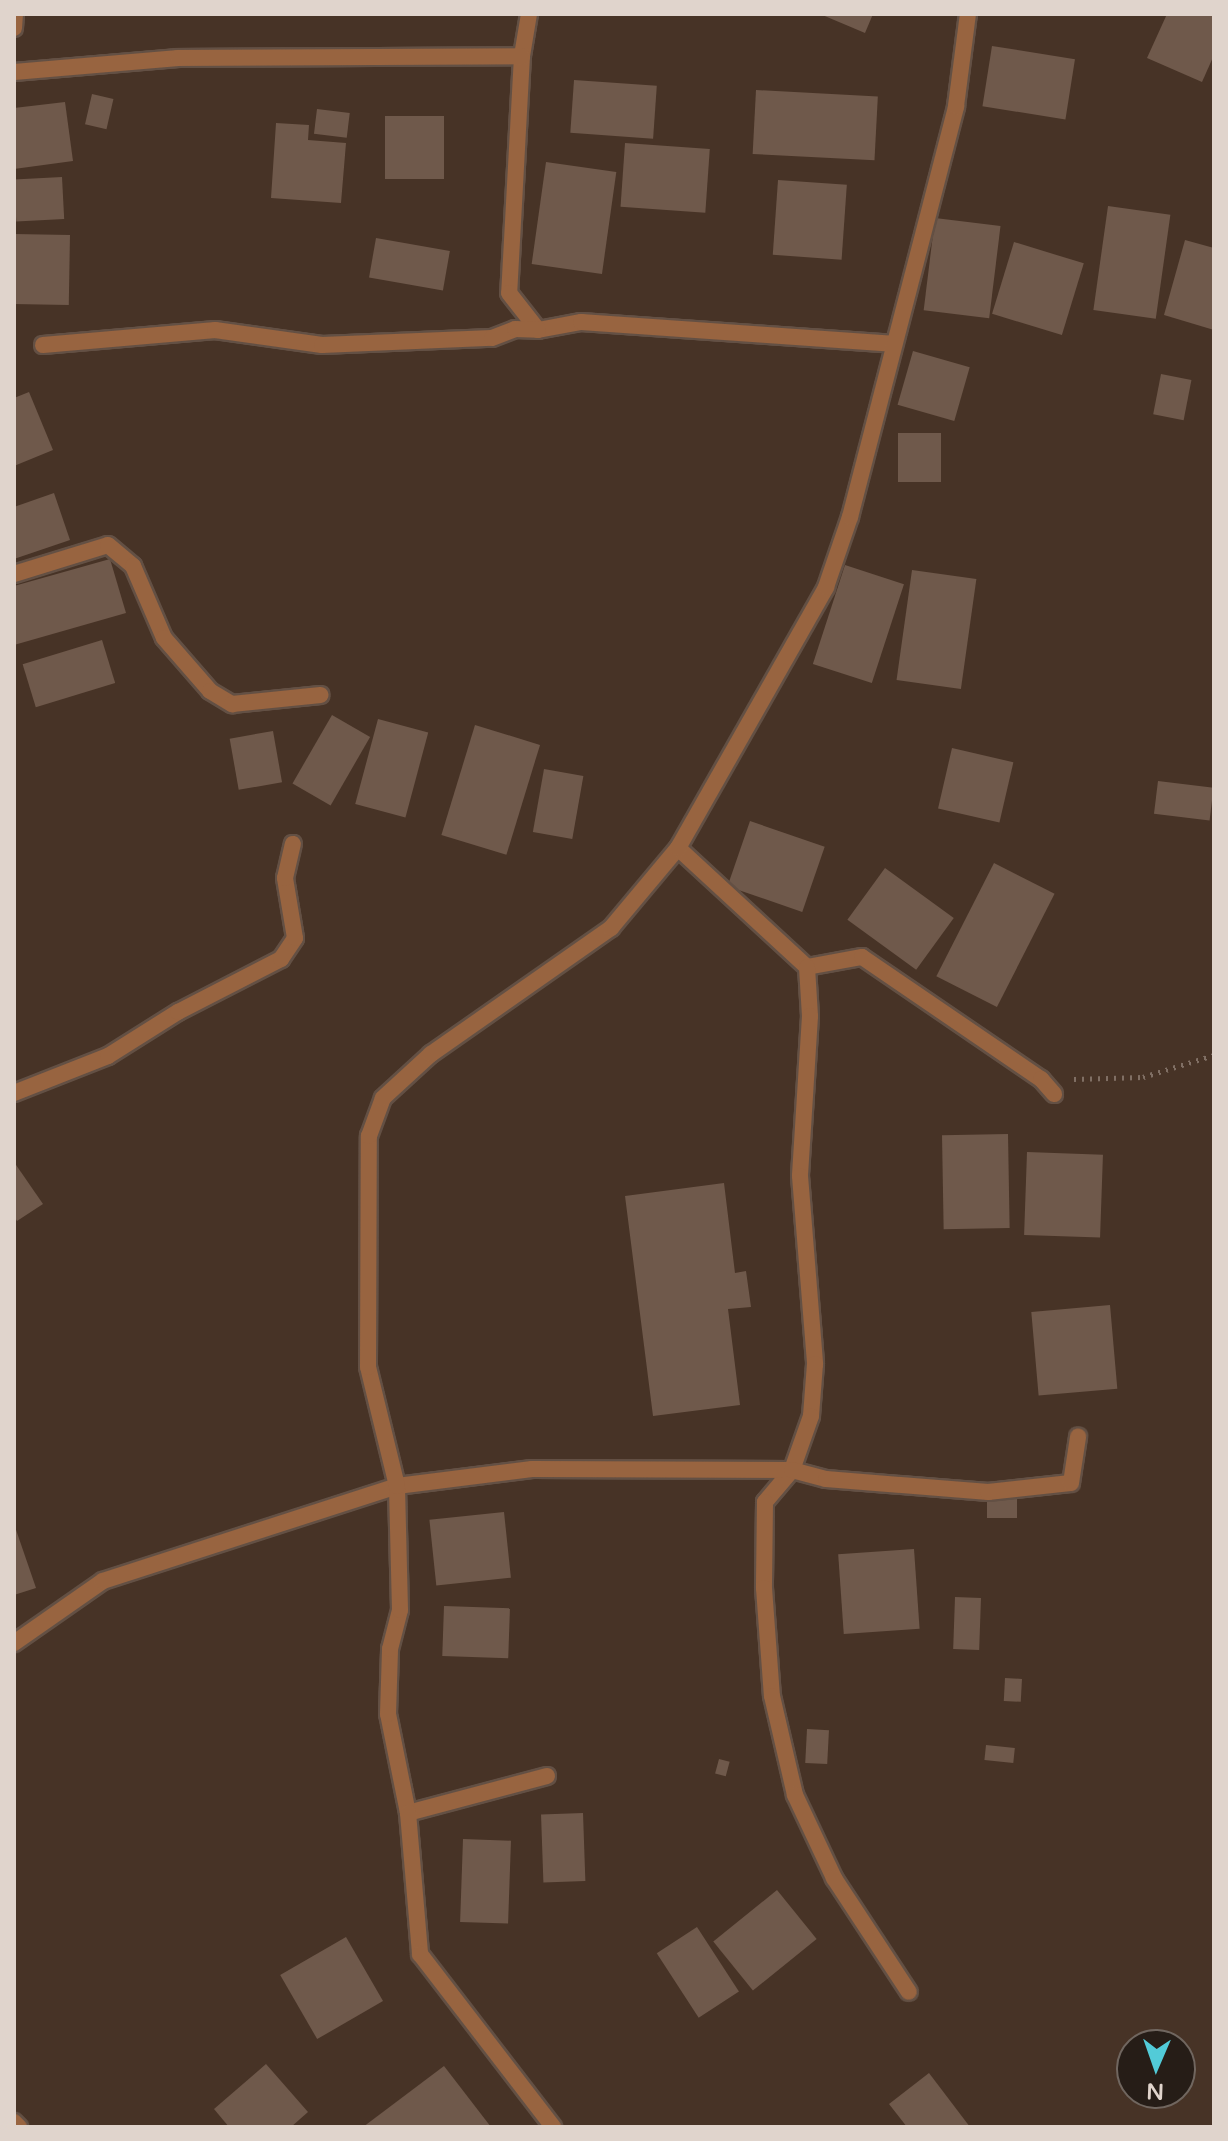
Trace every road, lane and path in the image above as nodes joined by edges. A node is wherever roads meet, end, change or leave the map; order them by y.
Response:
1 (15, 14) edge
2 (529, 14) edge
3 (968, 14) edge
4 (14, 28) edge
5 (522, 56) junction
6 (14, 72) edge
7 (538, 330) junction
8 (892, 344) junction
9 (43, 345) dead end
10 (14, 574) edge
11 (321, 695) dead end
12 (293, 844) dead end
13 (678, 848) junction
14 (807, 967) junction
15 (1214, 1055) edge
16 (1041, 1079) junction
17 (14, 1093) edge
18 (1054, 1094) dead end
19 (1078, 1437) dead end
20 (792, 1470) junction
21 (397, 1486) junction
22 (14, 1643) edge
23 (547, 1776) dead end
24 (408, 1813) junction
25 (909, 1992) dead end
26 (14, 2122) edge
27 (19, 2127) edge
28 (553, 2127) edge

1 - 4 street
2 - 5 street
3 - 8 street
5 - 6 street
5 - 7 street
7 - 8 street
7 - 9 street
8 - 13 street
10 - 11 street
12 - 17 street
13 - 14 street
13 - 21 street
14 - 16 street
14 - 20 street
15 - 16 path
16 - 18 street
19 - 20 street
20 - 21 street
20 - 25 street
21 - 22 street
21 - 24 street
23 - 24 street
24 - 28 street
26 - 27 street

